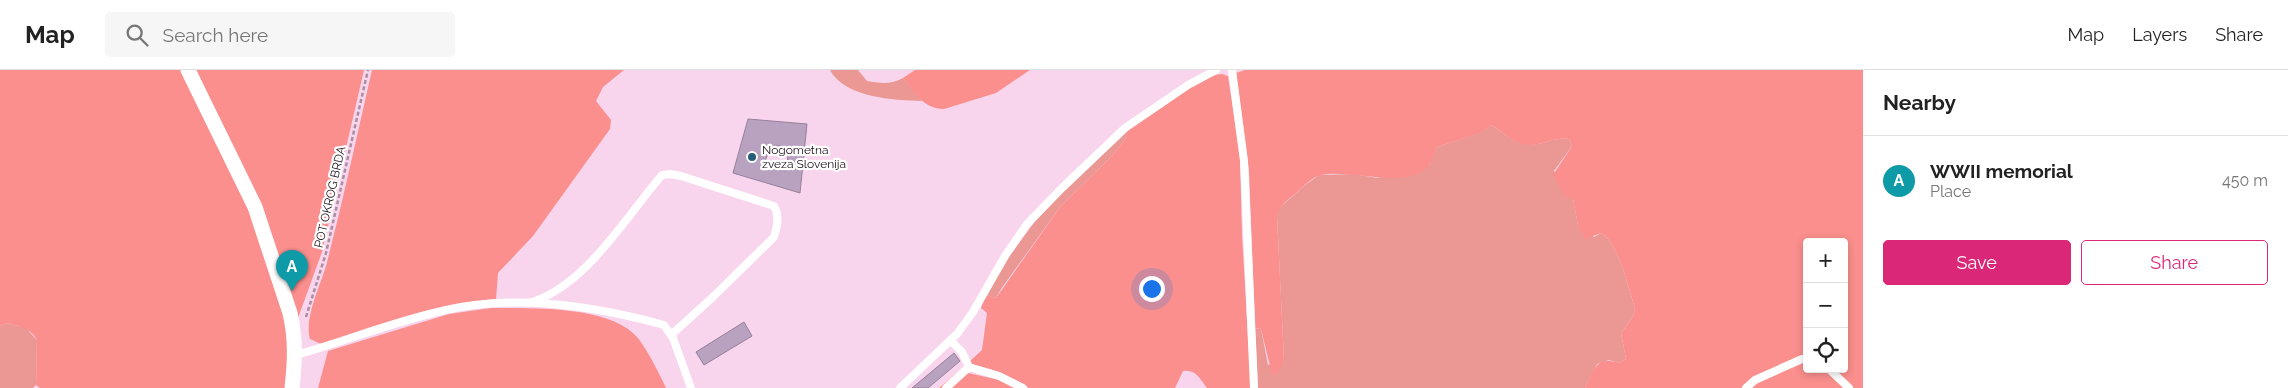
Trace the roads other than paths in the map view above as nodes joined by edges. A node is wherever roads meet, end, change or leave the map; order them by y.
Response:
1 (188, 70) edge
2 (1216, 70) edge
3 (1232, 70) edge
4 (529, 303) junction
5 (671, 335) junction
6 (951, 341) junction
7 (296, 355) junction
8 (1803, 359) edge
9 (969, 366) junction
10 (1833, 373) edge
11 (292, 388) edge
12 (691, 388) edge
13 (900, 388) edge
14 (946, 388) edge
15 (1023, 388) edge
16 (1254, 388) edge
17 (1746, 388) edge
18 (1848, 388) edge

1 - 7 street
2 - 6 lane
3 - 16 lane
4 - 5 lane
4 - 5 lane
4 - 7 lane
5 - 12 lane
6 - 9 lane
6 - 13 lane
7 - 11 street
8 - 17 lane
9 - 14 lane
9 - 15 lane
10 - 18 lane

